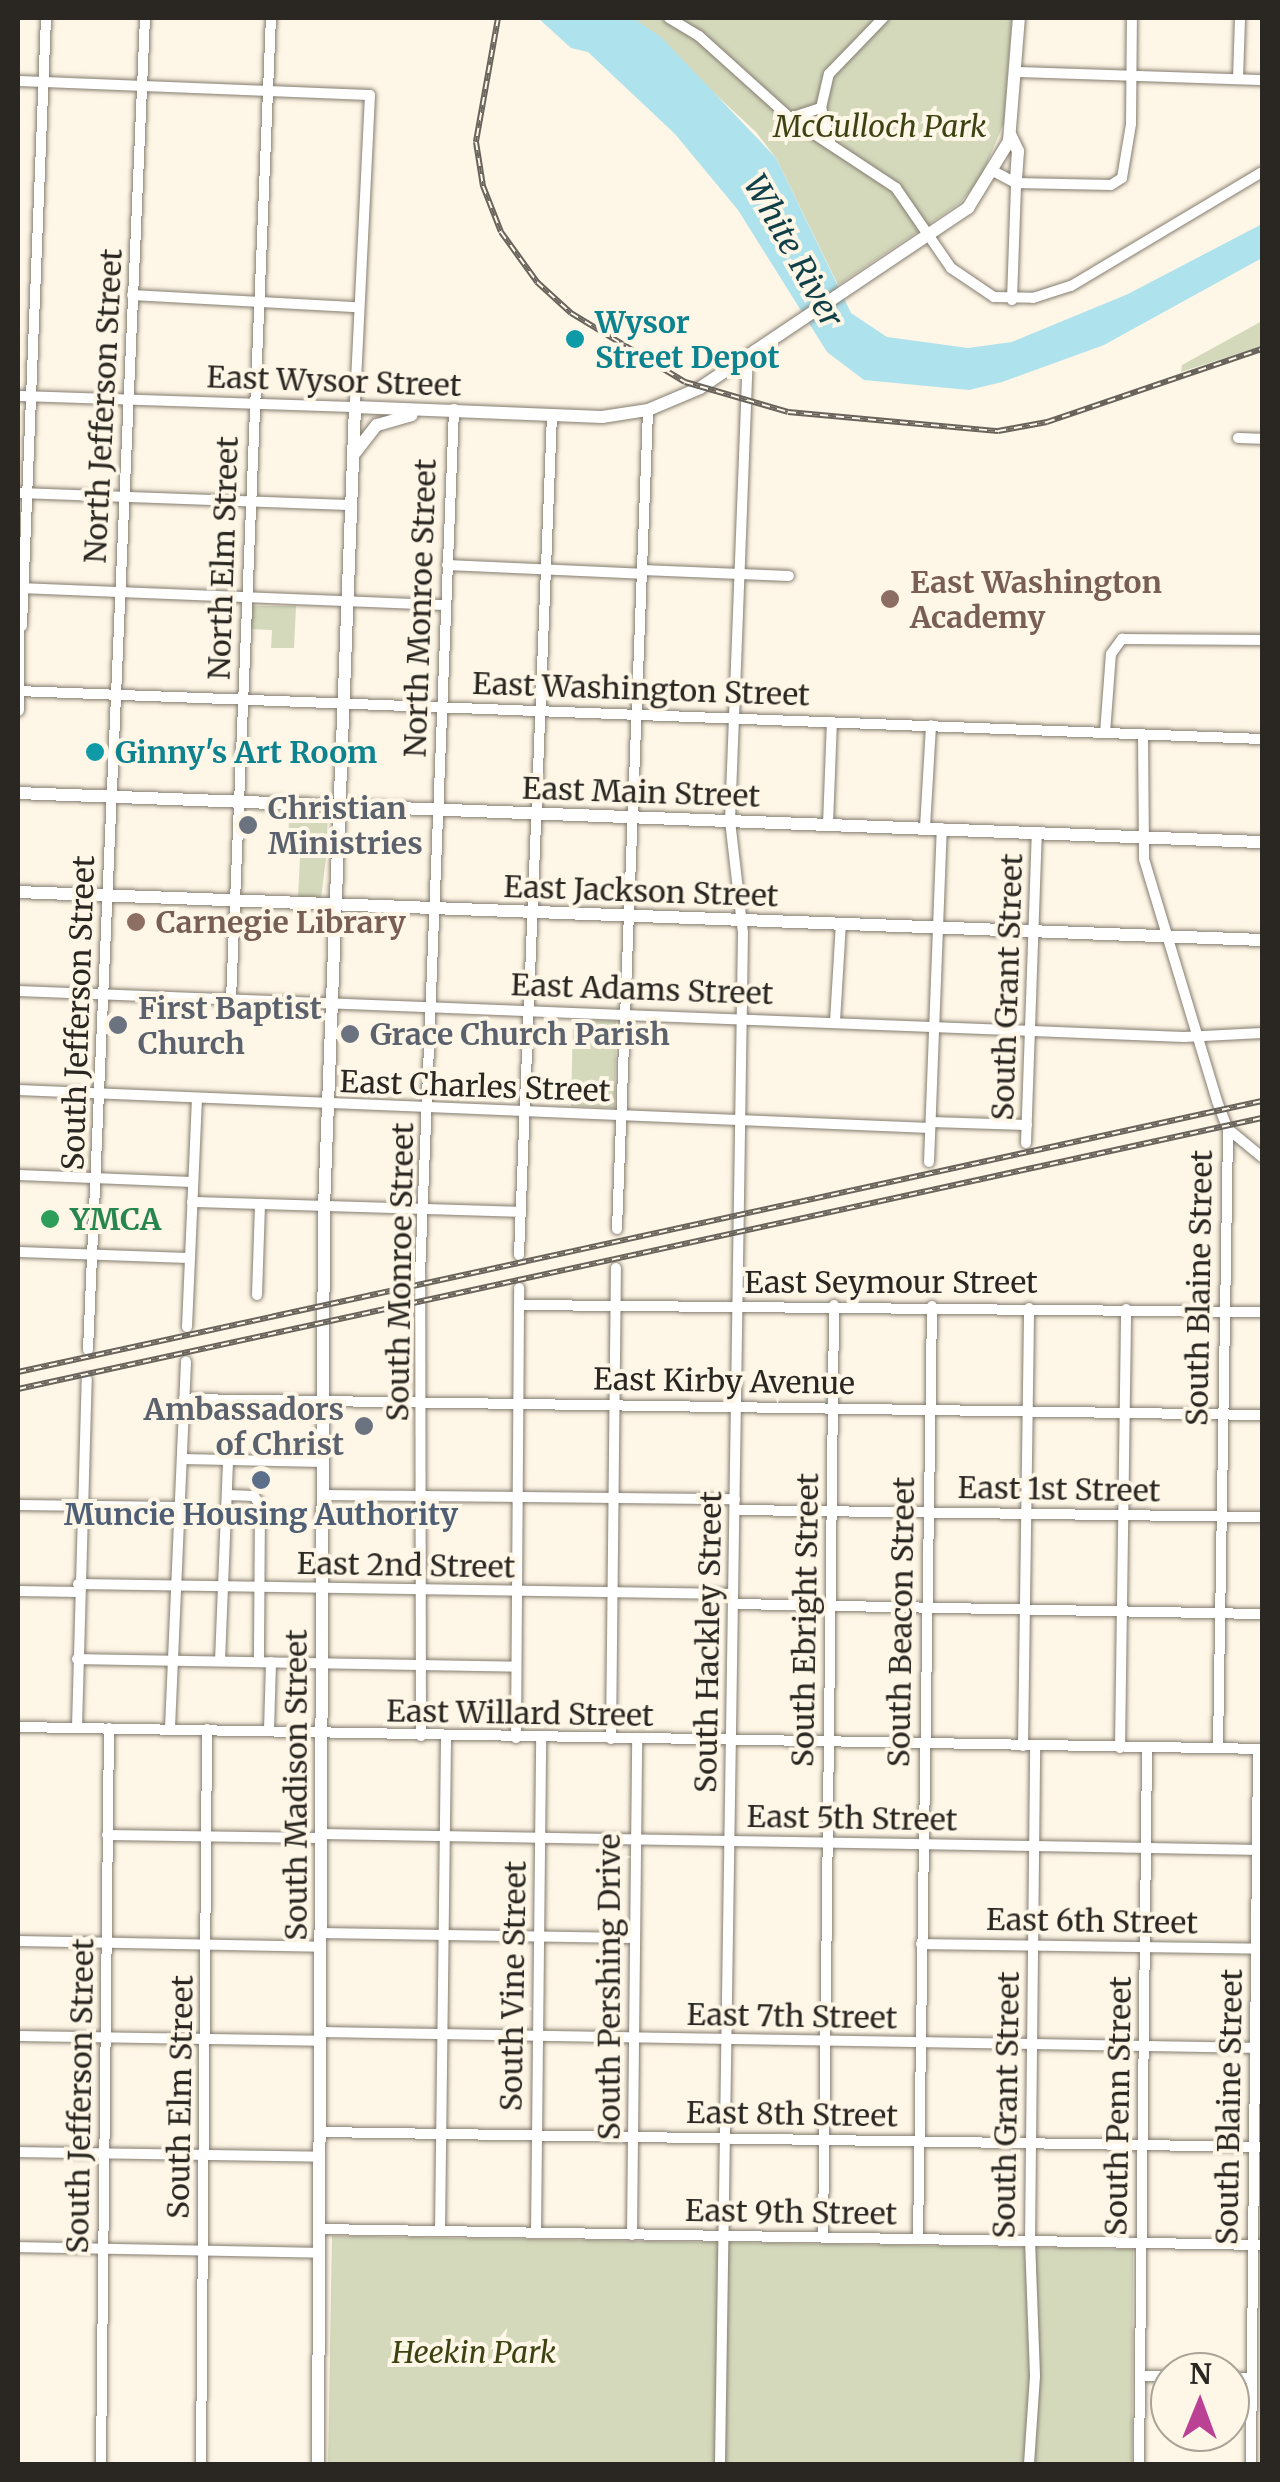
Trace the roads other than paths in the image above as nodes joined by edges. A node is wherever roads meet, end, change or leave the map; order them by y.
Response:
1 (46, 18) edge
2 (146, 18) edge
3 (272, 18) edge
4 (668, 18) edge
5 (883, 18) edge
6 (1018, 18) edge
7 (1132, 18) edge
8 (1240, 18) edge
9 (1016, 72) junction
10 (1129, 75) junction
11 (1238, 79) junction
12 (1262, 80) edge
13 (18, 81) edge
14 (43, 82) junction
15 (143, 86) junction
16 (268, 92) junction
17 (821, 108) junction
18 (790, 118) junction
19 (1011, 136) junction
20 (831, 145) junction
21 (995, 172) junction
22 (1262, 172) edge
23 (1016, 183) junction
24 (928, 238) junction
25 (132, 294) junction
26 (1012, 300) junction
27 (258, 302) junction
28 (356, 307) junction
29 (748, 356) junction
30 (18, 396) edge
31 (30, 396) junction
32 (128, 400) junction
33 (255, 404) junction
34 (355, 407) junction
35 (439, 409) junction
36 (454, 409) junction
37 (648, 410) junction
38 (552, 416) junction
39 (1238, 438) dead end
40 (1262, 439) edge
41 (352, 458) junction
42 (22, 493) edge
43 (122, 494) junction
44 (249, 500) junction
45 (350, 506) junction
46 (447, 565) junction
47 (545, 569) junction
48 (642, 572) junction
49 (740, 573) junction
50 (789, 576) dead end
51 (20, 588) edge
52 (120, 594) junction
53 (246, 600) junction
54 (346, 601) junction
55 (446, 605) junction
56 (19, 623) edge
57 (1262, 640) edge
58 (18, 691) edge
59 (116, 694) junction
60 (242, 700) junction
61 (343, 704) junction
62 (442, 707) junction
63 (18, 710) edge
64 (538, 710) junction
65 (636, 714) junction
66 (734, 717) junction
67 (832, 722) junction
68 (930, 725) junction
69 (1105, 733) junction
70 (1143, 735) junction
71 (1262, 739) edge
72 (18, 793) edge
73 (112, 797) junction
74 (238, 801) junction
75 (340, 805) junction
76 (438, 809) junction
77 (535, 813) junction
78 (632, 816) junction
79 (730, 821) junction
80 (828, 824) junction
81 (924, 828) junction
82 (942, 828) junction
83 (1037, 833) junction
84 (1140, 837) junction
85 (1262, 842) edge
86 (18, 892) edge
87 (108, 896) junction
88 (235, 901) junction
89 (336, 905) junction
90 (435, 908) junction
91 (532, 911) junction
92 (630, 915) junction
93 (742, 919) junction
94 (840, 923) junction
95 (938, 927) junction
96 (1034, 930) junction
97 (1167, 935) junction
98 (1262, 940) edge
99 (18, 991) edge
100 (104, 994) junction
101 (231, 1000) junction
102 (330, 1004) junction
103 (431, 1007) junction
104 (528, 1010) junction
105 (625, 1014) junction
106 (740, 1019) junction
107 (835, 1022) junction
108 (933, 1026) junction
109 (1030, 1029) junction
110 (1262, 1033) edge
111 (1197, 1037) junction
112 (18, 1090) edge
113 (99, 1094) junction
114 (197, 1098) junction
115 (327, 1106) junction
116 (427, 1108) junction
117 (524, 1112) junction
118 (621, 1116) junction
119 (738, 1120) junction
120 (931, 1125) junction
121 (1027, 1125) junction
122 (1228, 1130) junction
123 (1026, 1143) dead end
124 (1262, 1158) edge
125 (929, 1162) dead end
126 (18, 1175) edge
127 (96, 1178) junction
128 (193, 1182) junction
129 (192, 1202) junction
130 (260, 1204) junction
131 (324, 1206) junction
132 (423, 1210) junction
133 (520, 1212) junction
134 (617, 1229) dead end
135 (18, 1252) edge
136 (93, 1255) junction
137 (519, 1256) dead end
138 (190, 1258) junction
139 (616, 1268) dead end
140 (519, 1288) dead end
141 (257, 1295) dead end
142 (520, 1304) junction
143 (615, 1305) junction
144 (834, 1305) junction
145 (736, 1306) junction
146 (932, 1306) junction
147 (1029, 1308) junction
148 (1126, 1309) junction
149 (1223, 1311) junction
150 (1262, 1312) edge
151 (187, 1327) dead end
152 (88, 1350) dead end
153 (186, 1361) dead end
154 (87, 1379) dead end
155 (184, 1400) junction
156 (324, 1402) junction
157 (519, 1402) junction
158 (423, 1403) junction
159 (614, 1404) junction
160 (736, 1407) junction
161 (833, 1408) junction
162 (931, 1410) junction
163 (1027, 1411) junction
164 (1125, 1413) junction
165 (1221, 1414) junction
166 (1262, 1415) edge
167 (182, 1459) junction
168 (228, 1460) junction
169 (323, 1462) junction
170 (227, 1495) junction
171 (323, 1495) junction
172 (423, 1495) junction
173 (518, 1497) junction
174 (614, 1497) junction
175 (735, 1504) junction
176 (18, 1505) edge
177 (81, 1507) junction
178 (179, 1507) junction
179 (832, 1511) junction
180 (929, 1512) junction
181 (1026, 1514) junction
182 (1124, 1515) junction
183 (1220, 1516) junction
184 (1262, 1517) edge
185 (176, 1586) junction
186 (223, 1587) junction
187 (78, 1588) junction
188 (259, 1588) junction
189 (322, 1589) junction
190 (422, 1590) junction
191 (18, 1591) edge
192 (518, 1591) junction
193 (613, 1592) junction
194 (734, 1599) junction
195 (830, 1606) junction
196 (928, 1608) junction
197 (1025, 1610) junction
198 (1122, 1612) junction
199 (1220, 1613) junction
200 (1262, 1614) edge
201 (77, 1659) junction
202 (172, 1660) junction
203 (220, 1661) junction
204 (265, 1662) junction
205 (322, 1664) junction
206 (421, 1666) junction
207 (516, 1667) junction
208 (18, 1726) edge
209 (77, 1727) junction
210 (109, 1728) junction
211 (170, 1728) junction
212 (207, 1729) junction
213 (269, 1730) junction
214 (321, 1732) junction
215 (420, 1736) junction
216 (446, 1736) junction
217 (516, 1738) junction
218 (541, 1738) junction
219 (611, 1739) junction
220 (636, 1740) junction
221 (732, 1742) junction
222 (829, 1743) junction
223 (926, 1745) junction
224 (1023, 1746) junction
225 (1036, 1746) junction
226 (1120, 1748) junction
227 (1147, 1748) junction
228 (1218, 1748) junction
229 (1260, 1749) edge
230 (107, 1835) junction
231 (207, 1836) junction
232 (321, 1836) junction
233 (444, 1837) junction
234 (540, 1839) junction
235 (635, 1840) junction
236 (731, 1842) junction
237 (826, 1844) junction
238 (922, 1845) junction
239 (1034, 1846) junction
240 (1146, 1848) junction
241 (1260, 1850) edge
242 (444, 1935) junction
243 (539, 1937) junction
244 (634, 1938) junction
245 (320, 1940) junction
246 (18, 1941) edge
247 (106, 1942) junction
248 (206, 1944) junction
249 (921, 1944) junction
250 (1033, 1945) junction
251 (1144, 1947) junction
252 (1259, 1949) edge
253 (442, 2035) junction
254 (18, 2036) edge
255 (538, 2036) junction
256 (320, 2037) junction
257 (105, 2038) junction
258 (634, 2038) junction
259 (729, 2039) junction
260 (205, 2040) junction
261 (824, 2041) junction
262 (920, 2043) junction
263 (1032, 2044) junction
264 (1144, 2046) junction
265 (1259, 2048) edge
266 (320, 2132) junction
267 (441, 2134) junction
268 (537, 2135) junction
269 (634, 2136) junction
270 (728, 2138) junction
271 (824, 2140) junction
272 (919, 2141) junction
273 (1031, 2143) junction
274 (1142, 2145) junction
275 (1258, 2147) edge
276 (18, 2152) edge
277 (103, 2154) junction
278 (204, 2155) junction
279 (320, 2157) junction
280 (319, 2229) junction
281 (440, 2231) junction
282 (536, 2233) junction
283 (632, 2234) junction
284 (727, 2236) junction
285 (823, 2237) junction
286 (918, 2239) junction
287 (1030, 2241) junction
288 (1142, 2242) junction
289 (1258, 2244) edge
290 (18, 2247) edge
291 (103, 2248) junction
292 (203, 2250) junction
293 (319, 2253) junction
294 (1140, 2376) junction
295 (1150, 2376) edge
296 (1252, 2378) joint
297 (100, 2464) edge
298 (200, 2464) edge
299 (318, 2464) edge
300 (720, 2464) edge
301 (1028, 2464) edge
302 (1138, 2464) edge
303 (1251, 2464) edge

1 - 14 street
2 - 15 street, North Jefferson Street
3 - 16 street, North Elm Street
4 - 18 street
5 - 17 street
6 - 9 main road
7 - 10 street
8 - 11 street
9 - 10 street
9 - 19 main road
10 - 11 street
10 - 23 street
11 - 12 street
13 - 14 street
14 - 15 street
14 - 31 street
15 - 16 street
15 - 25 street, North Jefferson Street
16 - 27 street, North Elm Street
16 - 28 street
17 - 18 street
17 - 20 street
18 - 20 street
19 - 21 main road, East Wysor Street
19 - 23 main road
20 - 24 street
21 - 23 street
21 - 24 main road, East Wysor Street
22 - 26 street
23 - 26 street
24 - 26 street
24 - 29 main road, East Wysor Street
25 - 27 street
25 - 32 street, North Jefferson Street
27 - 28 street
27 - 33 street, North Elm Street
28 - 34 street
29 - 37 main road, East Wysor Street
29 - 49 street, South Hackley Street
30 - 31 street, East Wysor Street
31 - 32 street, East Wysor Street
31 - 42 street
32 - 33 street, East Wysor Street
32 - 43 street, North Jefferson Street
33 - 34 street, East Wysor Street
33 - 44 street, North Elm Street
34 - 35 main road, East Wysor Street
34 - 41 main road, South Madison Street
35 - 36 main road, East Wysor Street
35 - 41 main road
36 - 38 main road, East Wysor Street
36 - 46 street, North Monroe Street
37 - 38 main road, East Wysor Street
37 - 48 street
38 - 47 street
39 - 40 street
41 - 45 main road, South Madison Street
42 - 43 street
42 - 51 street
43 - 44 street
43 - 52 street, North Jefferson Street
44 - 45 street
44 - 53 street, North Elm Street
45 - 54 main road, South Madison Street
46 - 47 street
46 - 55 street, North Monroe Street
47 - 48 street
47 - 64 street
48 - 49 street
48 - 65 street
49 - 50 street
49 - 66 street, South Hackley Street
51 - 52 street
51 - 56 street
52 - 53 street
52 - 59 street, North Jefferson Street
53 - 54 street
53 - 60 street, North Elm Street
54 - 55 street
54 - 61 main road, South Madison Street
55 - 62 street, North Monroe Street
56 - 58 main road
57 - 69 street
58 - 59 street, East Washington Street
58 - 63 main road
59 - 60 street, East Washington Street
59 - 73 street, North Jefferson Street
60 - 61 street, East Washington Street
60 - 74 street, North Elm Street
61 - 62 street, East Washington Street
61 - 75 main road, South Madison Street
62 - 64 street, East Washington Street
62 - 76 street, North Monroe Street
64 - 65 street, East Washington Street
64 - 77 street
65 - 66 street, East Washington Street
65 - 78 street
66 - 67 street, East Washington Street
66 - 79 street, South Hackley Street
67 - 68 street, East Washington Street
67 - 80 street
68 - 69 street, East Washington Street
68 - 81 street
69 - 70 street, East Washington Street
70 - 71 street, East Washington Street
70 - 84 street
72 - 73 main road, East Main Street
73 - 74 main road, East Main Street
73 - 87 street, South Jefferson Street
74 - 75 main road, East Main Street
74 - 88 street
75 - 76 main road, East Main Street
75 - 89 main road, South Madison Street
76 - 77 main road, East Main Street
76 - 90 street, South Monroe Street
77 - 78 main road, East Main Street
77 - 91 street
78 - 79 main road, East Main Street
78 - 92 street
79 - 80 main road, East Main Street
79 - 93 street, South Hackley Street
80 - 81 main road, East Main Street
81 - 82 main road, East Main Street
82 - 83 main road, East Main Street
82 - 95 street
83 - 84 main road, East Main Street
83 - 96 street, South Grant Street
84 - 85 main road, East Main Street
84 - 97 street
86 - 87 main road, East Jackson Street
87 - 88 main road, East Jackson Street
87 - 100 street, South Jefferson Street
88 - 89 main road, East Jackson Street
88 - 101 street
89 - 90 main road, East Jackson Street
89 - 102 main road, South Madison Street
90 - 91 main road, East Jackson Street
90 - 103 street, South Monroe Street
91 - 92 main road, East Jackson Street
91 - 104 street
92 - 93 main road, East Jackson Street
92 - 105 street
93 - 94 main road, East Jackson Street
93 - 106 street, South Hackley Street
94 - 95 main road, East Jackson Street
94 - 107 street
95 - 96 main road, East Jackson Street
95 - 108 street
96 - 97 main road, East Jackson Street
96 - 109 street, South Grant Street
97 - 98 main road, East Jackson Street
97 - 111 street
99 - 100 street, East Adams Street
100 - 101 street, East Adams Street
100 - 113 street, South Jefferson Street
101 - 102 street, East Adams Street
102 - 103 street, East Adams Street
102 - 115 main road, South Madison Street
103 - 104 street, East Adams Street
103 - 116 street, South Monroe Street
104 - 105 street, East Adams Street
104 - 117 street
105 - 106 street, East Adams Street
105 - 118 street
106 - 107 street, East Adams Street
106 - 119 street, South Hackley Street
107 - 108 street, East Adams Street
108 - 109 street, East Adams Street
108 - 120 street
109 - 111 street, East Adams Street
109 - 121 street, South Grant Street
110 - 111 street, East Adams Street
111 - 122 street
112 - 113 street, East Charles Street
113 - 114 street, East Charles Street
113 - 127 street, South Jefferson Street
114 - 115 street, East Charles Street
114 - 128 street
115 - 116 street, East Charles Street
115 - 131 main road, South Madison Street
116 - 117 street, East Charles Street
116 - 132 street, South Monroe Street
117 - 118 street, East Charles Street
117 - 133 street
118 - 119 street, East Charles Street
118 - 134 street
119 - 120 street, East Charles Street
119 - 145 street, South Hackley Street
120 - 121 street, East Charles Street
120 - 125 street
121 - 123 street, South Grant Street
122 - 124 street
122 - 149 street, South Blaine Street
126 - 127 street
127 - 128 street
127 - 136 street, South Jefferson Street
128 - 129 street
129 - 130 street
129 - 138 street
130 - 131 street
130 - 141 street
131 - 132 street
131 - 156 main road, South Madison Street
132 - 133 street
132 - 158 street, South Monroe Street
133 - 137 street
135 - 136 street
136 - 138 street
136 - 152 street, South Jefferson Street
138 - 151 street
139 - 143 street
140 - 142 street
142 - 143 street, East Seymour Street
142 - 157 street
143 - 145 street, East Seymour Street
143 - 159 street
144 - 145 street, East Seymour Street
144 - 146 street, East Seymour Street
144 - 161 street, South Ebright Street
145 - 160 street, South Hackley Street
146 - 147 street, East Seymour Street
146 - 162 street, South Beacon Street
147 - 148 street, East Seymour Street
147 - 163 street
148 - 149 street, East Seymour Street
148 - 164 street
149 - 150 street, East Seymour Street
149 - 165 street, South Blaine Street
153 - 155 street
154 - 177 street
155 - 156 street, East Kirby Avenue
155 - 167 street
156 - 158 street, East Kirby Avenue
156 - 169 main road, South Madison Street
157 - 158 street, East Kirby Avenue
157 - 159 street, East Kirby Avenue
157 - 173 street
158 - 172 street, South Monroe Street
159 - 160 street, East Kirby Avenue
159 - 174 street
160 - 161 street, East Kirby Avenue
160 - 175 street, South Hackley Street
161 - 162 street, East Kirby Avenue
161 - 179 street, South Ebright Street
162 - 163 street, East Kirby Avenue
162 - 180 street, South Beacon Street
163 - 164 street, East Kirby Avenue
163 - 181 street
164 - 165 street, East Kirby Avenue
164 - 182 street
165 - 166 street, East Kirby Avenue
165 - 183 street, South Blaine Street
167 - 168 street
167 - 178 street
168 - 169 street
168 - 170 street
169 - 171 main road, South Madison Street
170 - 186 street
170 - 188 street
171 - 172 street, East 1st Street
171 - 189 main road, South Madison Street
172 - 173 street, East 1st Street
172 - 190 street, South Monroe Street
173 - 174 street, East 1st Street
173 - 192 street
174 - 175 street, East 1st Street
174 - 193 street
175 - 179 street, East 1st Street
175 - 194 street, South Hackley Street
176 - 177 street
177 - 178 street
177 - 187 street
178 - 185 street
179 - 180 street, East 1st Street
179 - 195 street, South Ebright Street
180 - 181 street, East 1st Street
180 - 196 street, South Beacon Street
181 - 182 street, East 1st Street
181 - 197 street
182 - 183 street, East 1st Street
182 - 198 street
183 - 184 street, East 1st Street
183 - 199 street, South Blaine Street
185 - 186 street, East 2nd Street
185 - 187 street, East 2nd Street
185 - 202 street
186 - 188 street, East 2nd Street
186 - 203 street
187 - 191 street, East 2nd Street
187 - 201 street
188 - 189 street, East 2nd Street
188 - 204 street
189 - 190 street, East 2nd Street
189 - 205 main road, South Madison Street
190 - 192 street, East 2nd Street
190 - 206 street, South Monroe Street
192 - 193 street, East 2nd Street
192 - 207 street
193 - 194 street, East 2nd Street
193 - 219 street
194 - 195 street, East 2nd Street
194 - 221 street, South Hackley Street
195 - 196 street, East 2nd Street
195 - 222 street, South Ebright Street
196 - 197 street, East 2nd Street
196 - 223 street, South Beacon Street
197 - 198 street, East 2nd Street
197 - 224 street
198 - 199 street, East 2nd Street
198 - 226 street
199 - 200 street, East 2nd Street
199 - 228 street, South Blaine Street
201 - 202 street
201 - 209 street
202 - 203 street
202 - 211 street
203 - 204 street
204 - 205 street
204 - 213 street
205 - 206 street
205 - 214 main road, South Madison Street
206 - 207 street
206 - 215 street, South Monroe Street
207 - 217 street
208 - 209 street, East Willard Street
209 - 210 street, East Willard Street
210 - 211 street, East Willard Street
210 - 230 street, South Jefferson Street
211 - 212 street, East Willard Street
212 - 213 street, East Willard Street
212 - 231 street, South Elm Street
213 - 214 street, East Willard Street
214 - 215 street, East Willard Street
214 - 232 main road, South Madison Street
215 - 216 street, East Willard Street
216 - 217 street, East Willard Street
216 - 233 street
217 - 218 street, East Willard Street
218 - 219 street, East Willard Street
218 - 234 street, South Vine Street
219 - 220 street, East Willard Street
220 - 221 street, East Willard Street
220 - 235 street, South Pershing Drive
221 - 222 street, East Willard Street
221 - 236 street, South Hackley Street
222 - 223 street, East Willard Street
222 - 237 street, South Ebright Street
223 - 224 street, East Willard Street
223 - 238 street, South Beacon Street
224 - 225 street, East Willard Street
225 - 226 street, East Willard Street
225 - 239 street, South Grant Street
226 - 227 street, East Willard Street
227 - 228 street, East Willard Street
227 - 240 street, South Penn Street
228 - 229 street, East Willard Street
229 - 241 street, South Blaine Street
230 - 231 street, East 5th Street
230 - 247 street, South Jefferson Street
231 - 232 street, East 5th Street
231 - 248 street, South Elm Street
232 - 233 street, East 5th Street
232 - 245 main road, South Madison Street
233 - 234 street, East 5th Street
233 - 242 street
234 - 235 street, East 5th Street
234 - 243 street, South Vine Street
235 - 236 street, East 5th Street
235 - 244 street, South Pershing Drive
236 - 237 street, East 5th Street
236 - 259 street, South Hackley Street
237 - 238 street, East 5th Street
237 - 261 street, South Ebright Street
238 - 239 street, East 5th Street
238 - 249 street, South Beacon Street
239 - 240 street, East 5th Street
239 - 250 street, South Grant Street
240 - 241 street, East 5th Street
240 - 251 street, South Penn Street
241 - 252 street, South Blaine Street
242 - 243 street
242 - 245 street
242 - 253 street
243 - 244 street
243 - 255 street, South Vine Street
244 - 258 street, South Pershing Drive
245 - 248 street
245 - 256 main road, South Madison Street
246 - 247 street
247 - 248 street
247 - 257 street, South Jefferson Street
248 - 260 street, South Elm Street
249 - 250 street, East 6th Street
249 - 262 street, South Beacon Street
250 - 251 street, East 6th Street
250 - 263 street, South Grant Street
251 - 252 street, East 6th Street
251 - 264 street, South Penn Street
252 - 265 street, South Blaine Street
253 - 255 street, East 7th Street
253 - 256 street, East 7th Street
253 - 267 street
254 - 257 street, East 7th Street
255 - 258 street, East 7th Street
255 - 268 street, South Vine Street
256 - 260 street, East 7th Street
256 - 266 main road, South Madison Street
257 - 260 street, East 7th Street
257 - 277 street, South Jefferson Street
258 - 259 street, East 7th Street
258 - 269 street, South Pershing Drive
259 - 261 street, East 7th Street
259 - 270 street, South Hackley Street
260 - 278 street, South Elm Street
261 - 262 street, East 7th Street
261 - 271 street, South Ebright Street
262 - 263 street, East 7th Street
262 - 272 street, South Beacon Street
263 - 264 street, East 7th Street
263 - 273 street, South Grant Street
264 - 265 street, East 7th Street
264 - 274 street, South Penn Street
265 - 275 street, South Blaine Street
266 - 267 street, East 8th Street
266 - 279 main road, South Madison Street
267 - 268 street, East 8th Street
267 - 281 street
268 - 269 street, East 8th Street
268 - 282 street, South Vine Street
269 - 270 street, East 8th Street
269 - 283 street, South Pershing Drive
270 - 271 street, East 8th Street
270 - 284 street, South Hackley Street
271 - 272 street, East 8th Street
271 - 285 street, South Ebright Street
272 - 273 street, East 8th Street
272 - 286 street, South Beacon Street
273 - 274 street, East 8th Street
273 - 287 street, South Grant Street
274 - 275 street, East 8th Street
274 - 288 street, South Penn Street
275 - 289 street, South Blaine Street
276 - 277 street
277 - 278 street
277 - 291 street, South Jefferson Street
278 - 279 street
278 - 292 street, South Elm Street
279 - 280 main road, South Madison Street
280 - 281 street, East 9th Street
280 - 293 main road, South Madison Street
281 - 282 street, East 9th Street
282 - 283 street, East 9th Street
283 - 284 street, East 9th Street
284 - 285 street, East 9th Street
284 - 300 street, South Hackley Street
285 - 286 street, East 9th Street
286 - 287 street, East 9th Street
287 - 288 street, East 9th Street
287 - 301 street, South Grant Street
288 - 289 street, East 9th Street
288 - 294 street, South Penn Street
289 - 296 street, South Blaine Street
290 - 291 street
291 - 292 street
291 - 297 street, South Jefferson Street
292 - 293 street
292 - 298 street, South Elm Street
293 - 299 main road, South Madison Street
294 - 295 street
294 - 302 street, South Penn Street
296 - 303 street, South Blaine Street

